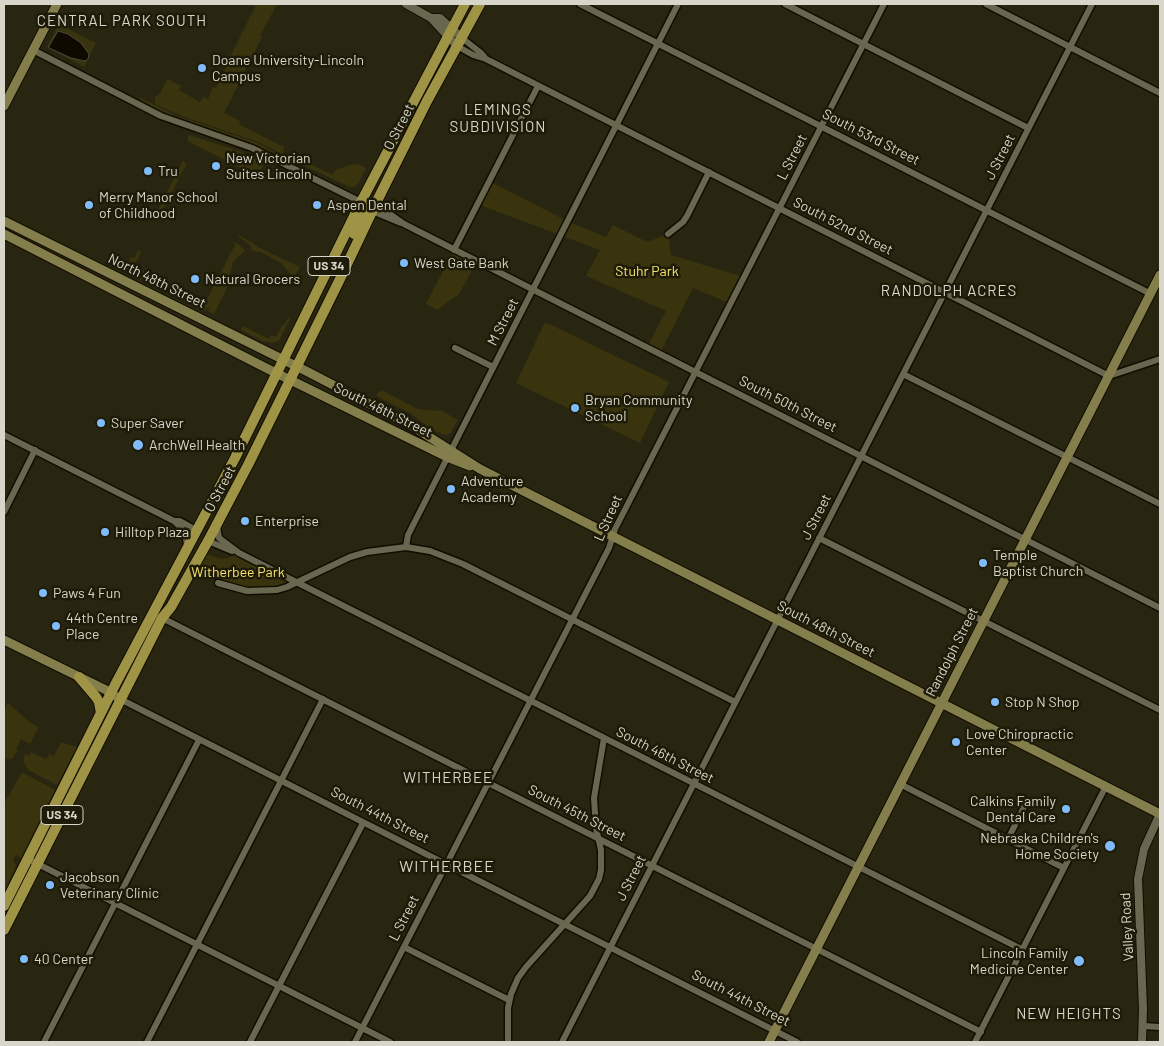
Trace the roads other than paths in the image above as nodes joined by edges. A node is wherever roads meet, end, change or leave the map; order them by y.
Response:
1 (57, 4) edge
2 (406, 4) edge
3 (465, 4) edge
4 (480, 4) edge
5 (580, 4) edge
6 (678, 4) edge
7 (785, 4) edge
8 (884, 4) edge
9 (986, 4) edge
10 (1092, 4) edge
11 (590, 6) edge
12 (449, 32) junction
13 (460, 42) junction
14 (658, 43) junction
15 (863, 44) junction
16 (1070, 46) junction
17 (33, 50) junction
18 (538, 86) junction
19 (1160, 92) edge
20 (4, 106) edge
21 (616, 125) junction
22 (822, 126) junction
23 (1028, 128) junction
24 (395, 136) junction
25 (709, 172) junction
26 (377, 201) junction
27 (361, 202) junction
28 (780, 208) junction
29 (987, 210) junction
30 (372, 211) junction
31 (4, 221) edge
32 (404, 224) junction
33 (4, 234) edge
34 (668, 234) dead end
35 (454, 250) junction
36 (1160, 275) edge
37 (340, 280) junction
38 (533, 289) junction
39 (945, 292) junction
40 (1151, 294) junction
41 (455, 348) dead end
42 (282, 359) junction
43 (1160, 359) edge
44 (297, 366) junction
45 (493, 368) junction
46 (696, 372) junction
47 (275, 373) junction
48 (903, 374) junction
49 (1109, 376) junction
50 (290, 380) junction
51 (4, 435) edge
52 (35, 450) junction
53 (449, 454) junction
54 (861, 456) junction
55 (1067, 457) junction
56 (223, 480) junction
57 (1160, 504) edge
58 (4, 512) edge
59 (174, 521) junction
60 (218, 522) junction
61 (196, 530) junction
62 (613, 536) junction
63 (819, 538) junction
64 (1026, 539) junction
65 (208, 541) junction
66 (187, 546) junction
67 (406, 548) junction
68 (239, 554) junction
69 (296, 582) junction
70 (218, 583) dead end
71 (1160, 608) edge
72 (162, 618) junction
73 (572, 619) junction
74 (778, 619) junction
75 (984, 621) junction
76 (4, 640) edge
77 (79, 677) junction
78 (111, 693) junction
79 (120, 699) junction
80 (324, 699) junction
81 (530, 701) junction
82 (735, 702) junction
83 (942, 703) junction
84 (1160, 710) edge
85 (101, 713) junction
86 (604, 738) junction
87 (199, 740) junction
88 (281, 781) junction
89 (488, 782) junction
90 (694, 783) junction
91 (900, 784) junction
92 (1106, 786) junction
93 (1027, 802) dead end
94 (1160, 814) edge
95 (363, 822) junction
96 (598, 838) junction
97 (1008, 839) junction
98 (28, 859) junction
99 (38, 864) junction
100 (446, 864) junction
101 (652, 866) junction
102 (858, 867) junction
103 (1064, 868) junction
104 (115, 903) junction
105 (4, 906) edge
106 (564, 925) junction
107 (4, 930) edge
108 (197, 945) junction
109 (404, 947) junction
110 (610, 947) junction
111 (817, 949) junction
112 (1023, 950) junction
113 (279, 986) junction
114 (509, 1000) junction
115 (1143, 1026) junction
116 (1160, 1027) edge
117 (362, 1028) junction
118 (775, 1031) junction
119 (981, 1032) junction
120 (44, 1042) edge
121 (147, 1042) edge
122 (250, 1042) edge
123 (355, 1042) edge
124 (390, 1042) edge
125 (508, 1042) edge
126 (562, 1042) edge
127 (769, 1042) edge
128 (797, 1042) edge
129 (976, 1042) edge
130 (1142, 1042) edge

1 - 17 main road
2 - 12 street
3 - 12 main road, O Street / US 34
4 - 13 main road, O Street / US 34
5 - 11 street, South 53rd Street
6 - 14 street, M Street
7 - 15 street
8 - 15 street, L Street
9 - 16 street
10 - 16 street, J Street
11 - 14 street, South 53rd Street
12 - 13 street
12 - 24 main road, O Street / US 34
13 - 18 street, South 52nd Street
13 - 26 main road, O Street / US 34
14 - 21 street, M Street
14 - 22 street, South 53rd Street
15 - 22 street, L Street
15 - 23 street
16 - 19 street
16 - 23 street, J Street
17 - 20 main road
17 - 27 street
18 - 21 street, South 52nd Street
18 - 35 street
21 - 25 street, South 52nd Street
21 - 38 street, M Street
22 - 28 street, L Street
22 - 29 street, South 53rd Street
23 - 29 street, J Street
24 - 27 main road, O Street / US 34
24 - 30 main road
25 - 28 street, South 52nd Street
25 - 34 street
26 - 30 main road, O Street / US 34
26 - 32 street, South 50th Street
27 - 37 main road
27 - 42 main road, O Street / US 34
28 - 39 street, South 52nd Street
28 - 46 street, L Street
29 - 39 street, J Street
29 - 40 street, South 53rd Street
30 - 32 street, South 50th Street
30 - 37 main road, O Street / US 34
31 - 42 main road, North 48th Street
32 - 35 street, South 50th Street
33 - 47 main road, North 48th Street
35 - 38 street, South 50th Street
36 - 40 main road, Randolph Street
37 - 44 main road, O Street / US 34
38 - 45 street, M Street
38 - 46 street, South 50th Street
39 - 48 street, J Street
39 - 49 street, South 52nd Street
40 - 49 main road, Randolph Street
41 - 45 street
42 - 44 main road, North 48th Street
42 - 47 main road, O Street / US 34
43 - 49 street
44 - 50 main road, O Street / US 34
44 - 53 main road, South 48th Street
45 - 53 street, M Street
46 - 54 street, South 50th Street
46 - 62 street, L Street
47 - 50 main road, South 48th Street
47 - 56 main road, O Street / US 34
48 - 54 street, J Street
48 - 55 street
49 - 55 main road, Randolph Street
50 - 53 main road, South 48th Street
50 - 60 main road, O Street / US 34
51 - 52 street
52 - 58 street
52 - 59 street
53 - 62 main road, South 48th Street
53 - 67 street, M Street
54 - 63 street, J Street
54 - 64 street, South 50th Street
55 - 57 street
55 - 64 main road, Randolph Street
56 - 61 main road, O Street / US 34
56 - 65 main road
59 - 61 street
59 - 66 street
60 - 65 main road, O Street / US 34
60 - 68 street, South 46th Street
61 - 66 main road, O Street / US 34
61 - 72 main road
62 - 73 street, L Street
62 - 74 main road, South 48th Street
63 - 74 street, J Street
63 - 75 street
64 - 71 street, South 50th Street
64 - 75 main road, Randolph Street
65 - 68 street, South 46th Street
65 - 72 main road, O Street / US 34
66 - 78 main road, O Street / US 34
67 - 69 street
67 - 73 street
68 - 69 street, South 46th Street
69 - 70 street
69 - 81 street, South 46th Street
72 - 79 main road, O Street / US 34
72 - 80 street, South 45th Street
73 - 81 street, L Street
73 - 82 street
74 - 82 street, J Street
74 - 83 main road, South 48th Street
75 - 83 main road, Randolph Street
75 - 84 street
76 - 77 main road, South 44th Street
77 - 78 main road, South 44th Street
77 - 85 main road
78 - 79 main road, South 44th Street
78 - 85 main road, O Street / US 34
79 - 87 street, South 44th Street
79 - 99 main road, O Street / US 34
80 - 88 street
80 - 89 street, South 45th Street
81 - 86 street, South 46th Street
81 - 89 street, L Street
82 - 90 street, J Street
83 - 91 main road, Randolph Street
83 - 92 main road, South 48th Street
85 - 98 main road, O Street / US 34
86 - 90 street, South 46th Street
86 - 96 street
87 - 88 street, South 44th Street
87 - 104 street
88 - 95 street, South 44th Street
88 - 108 street
89 - 96 street, South 45th Street
89 - 100 street, L Street
90 - 101 street, J Street
90 - 102 street, South 46th Street
91 - 97 street
91 - 102 main road, Randolph Street
92 - 94 main road, South 48th Street
92 - 103 street
93 - 97 street
94 - 115 street, Valley Road
95 - 100 street, South 44th Street
95 - 113 street
96 - 101 street, South 45th Street
96 - 106 street
97 - 103 street
98 - 99 street
98 - 105 main road, O Street / US 34
99 - 104 street
99 - 107 main road, O Street / US 34
100 - 106 street, South 44th Street
100 - 109 street, L Street
101 - 110 street, J Street
101 - 111 street, South 45th Street
102 - 111 main road, Randolph Street
102 - 112 street, South 46th Street
103 - 112 street
104 - 108 street
104 - 120 street
106 - 110 street, South 44th Street
106 - 114 street
108 - 113 street
108 - 121 street
109 - 114 street
109 - 117 street, L Street
110 - 118 street, South 44th Street
110 - 126 street, J Street
111 - 118 main road, Randolph Street
111 - 119 street, South 45th Street
112 - 119 street
113 - 117 street
113 - 122 street
114 - 125 street
115 - 116 street
115 - 130 street, Valley Road
117 - 123 street, L Street
117 - 124 street
118 - 127 main road, Randolph Street
118 - 128 street, South 44th Street
119 - 129 street

